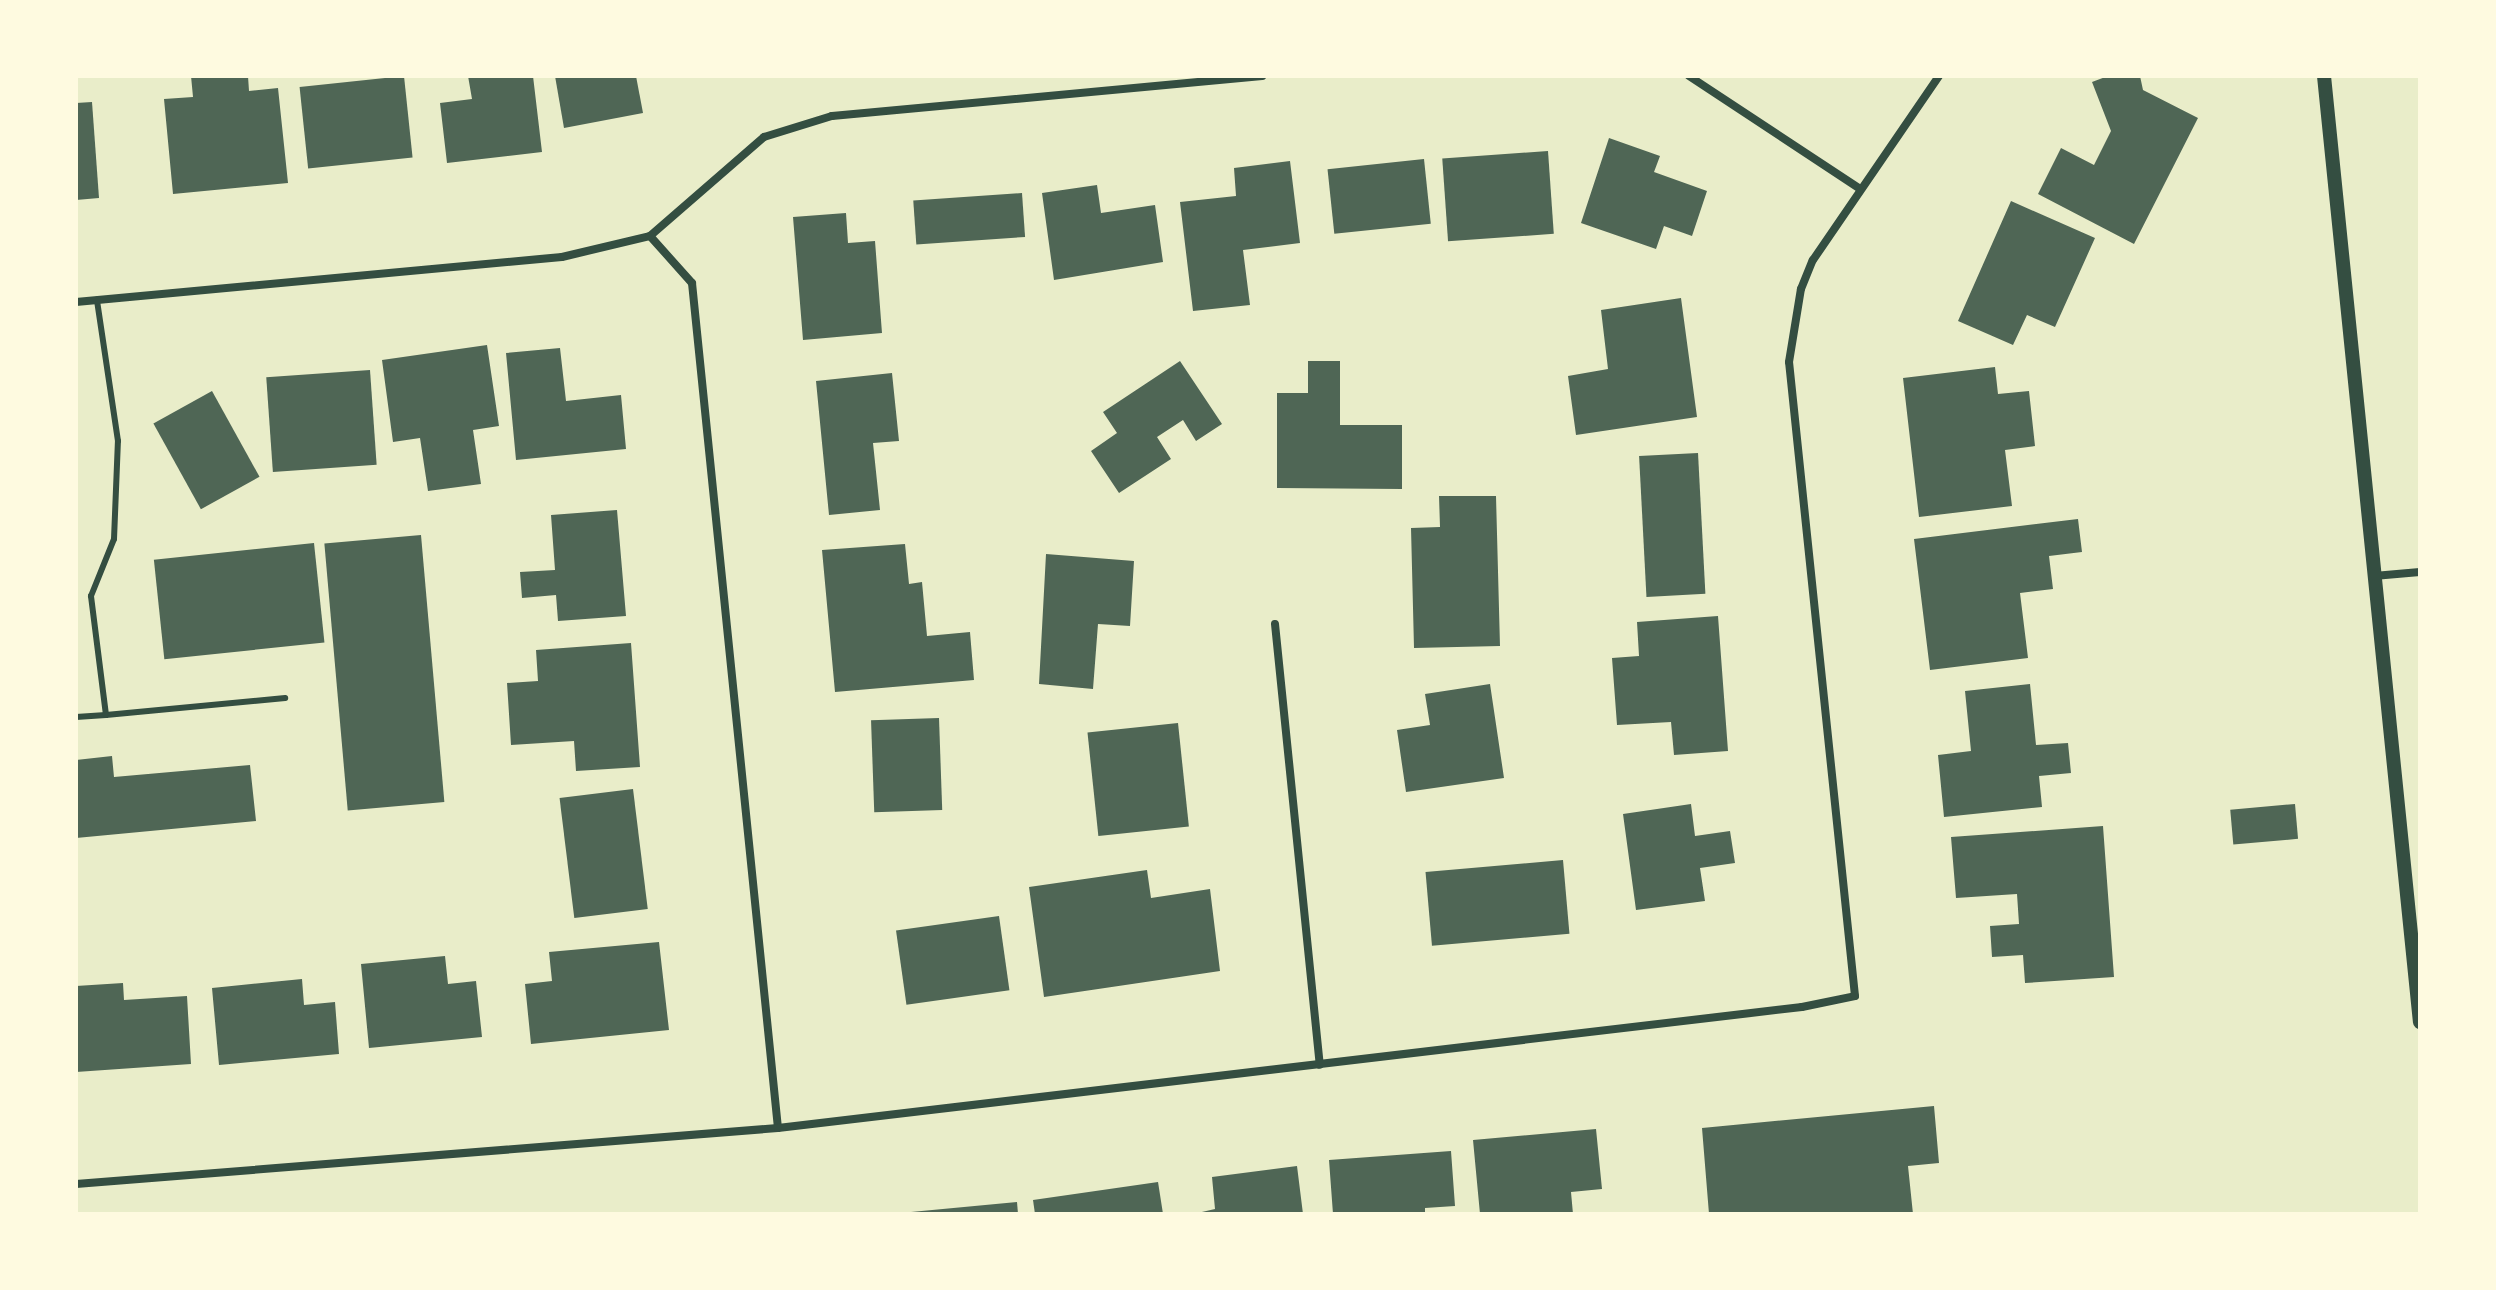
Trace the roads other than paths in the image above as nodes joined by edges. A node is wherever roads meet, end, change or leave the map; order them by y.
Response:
1 (1262, 76) edge
2 (1689, 76) edge
3 (1939, 76) edge
4 (2324, 76) edge
5 (1859, 188) junction
6 (650, 236) junction
7 (97, 300) junction
8 (76, 302) edge
9 (2420, 572) edge
10 (2374, 576) junction
11 (1275, 624) dead end
12 (285, 698) dead end
13 (106, 715) junction
14 (76, 717) edge
15 (2420, 1022) edge
16 (1320, 1065) junction
17 (778, 1128) junction
18 (76, 1184) edge

1 - 6 street
2 - 5 street
3 - 5 street
4 - 10 street
5 - 16 street
6 - 7 street
6 - 17 street
7 - 8 street
7 - 13 lane
9 - 10 street
10 - 15 street
11 - 16 street
12 - 13 lane
13 - 14 lane
16 - 17 street
17 - 18 street

